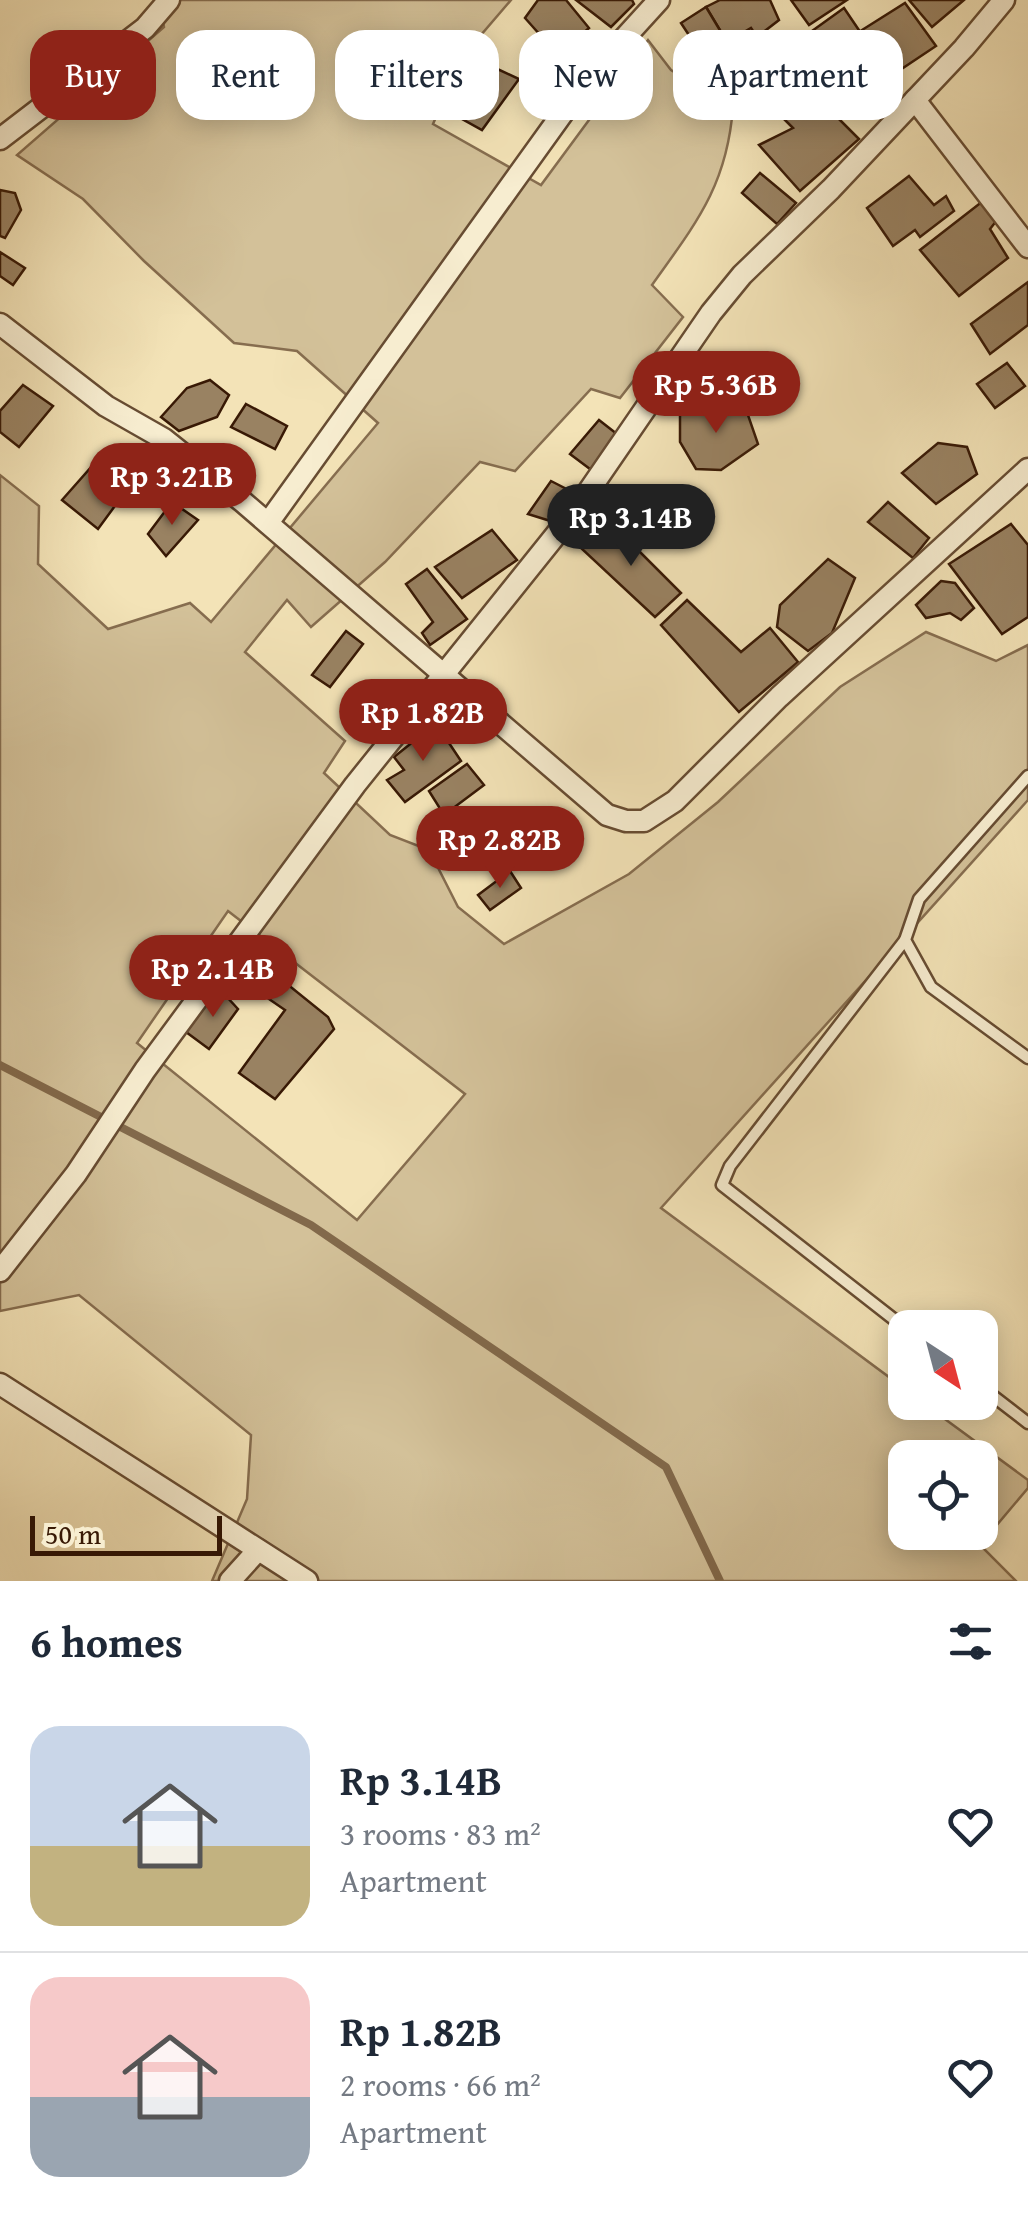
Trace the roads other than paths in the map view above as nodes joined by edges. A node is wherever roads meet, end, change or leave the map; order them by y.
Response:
1 (169, 0) edge
2 (659, 0) edge
3 (1004, 0) edge
4 (915, 100) junction
5 (0, 139) edge
6 (1028, 247) edge
7 (0, 324) edge
8 (1028, 469) edge
9 (268, 523) junction
10 (446, 673) junction
11 (1028, 776) edge
12 (905, 940) junction
13 (1028, 1058) edge
14 (0, 1271) edge
15 (888, 1315) edge
16 (0, 1384) edge
17 (998, 1400) edge
18 (1028, 1423) edge
19 (258, 1550) junction
20 (230, 1581) edge
21 (307, 1581) edge

1 - 5 street
2 - 9 street
3 - 4 street
4 - 6 street
4 - 10 street
7 - 9 street
8 - 10 street
9 - 10 street
10 - 14 street
11 - 12 lane
12 - 13 lane
12 - 15 lane
16 - 19 street
17 - 18 lane
19 - 20 street
19 - 21 street

